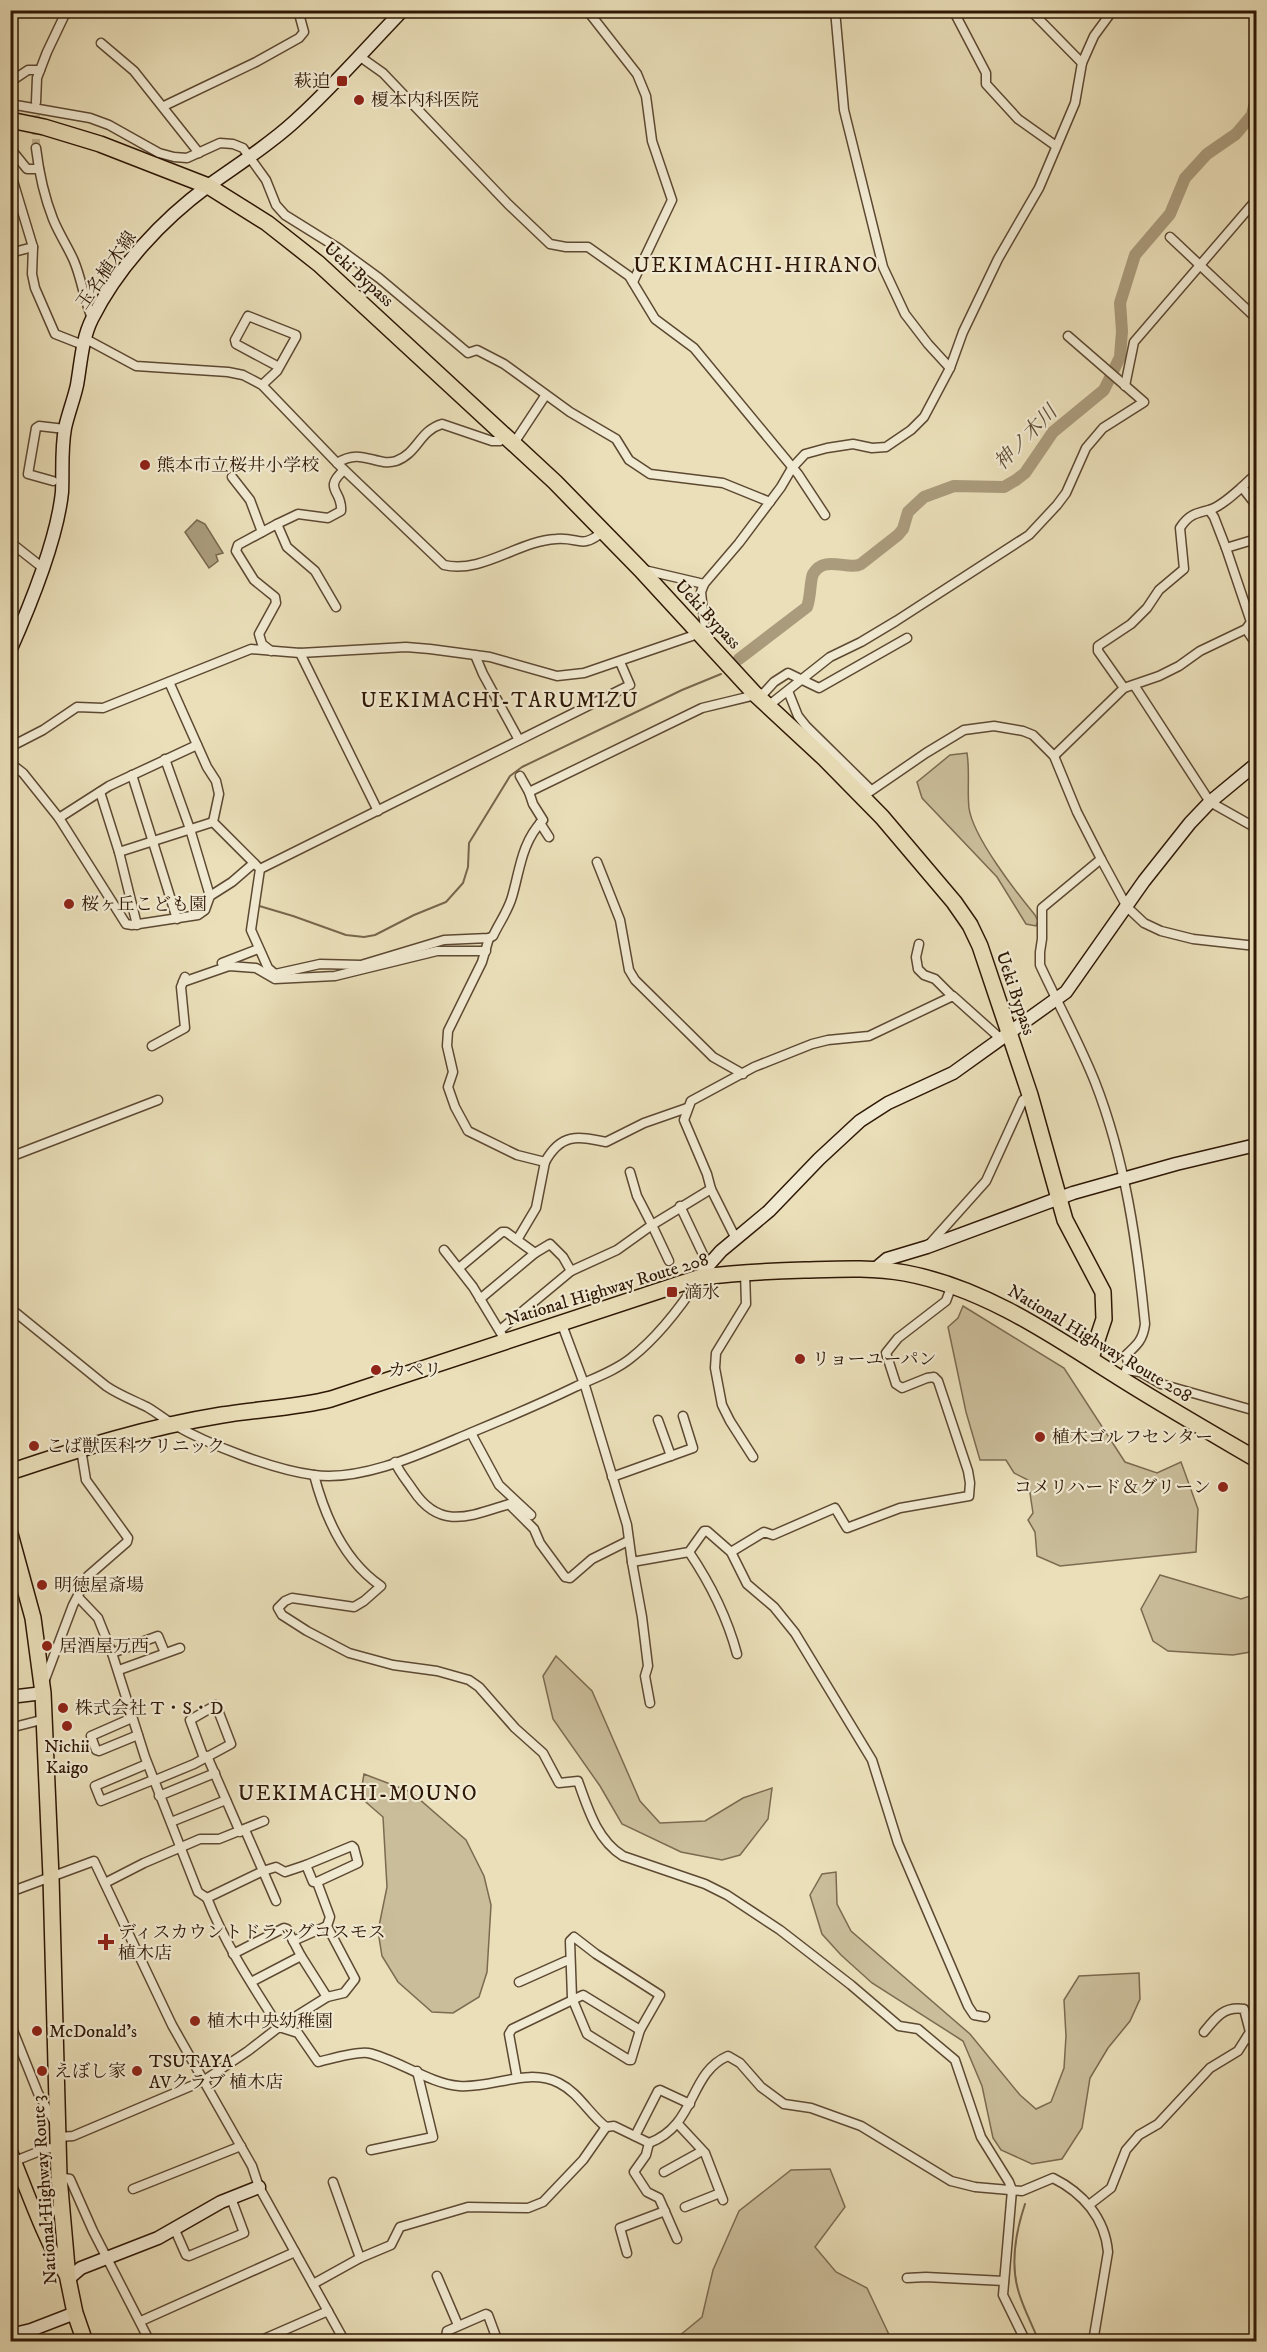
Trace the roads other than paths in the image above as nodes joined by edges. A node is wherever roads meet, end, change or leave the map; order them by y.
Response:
1 (67, 10) edge
2 (298, 10) edge
3 (403, 10) edge
4 (587, 10) edge
5 (835, 10) edge
6 (953, 10) edge
7 (1030, 10) edge
8 (1109, 12) edge
9 (101, 43) dead end
10 (359, 56) junction
11 (1082, 63) junction
12 (40, 70) junction
13 (10, 82) edge
14 (36, 102) tunnel mouth
15 (10, 104) edge
16 (164, 106) junction
17 (10, 120) edge
18 (1056, 146) junction
19 (10, 148) edge
20 (36, 148) tunnel mouth
21 (199, 153) junction
22 (251, 158) junction
23 (39, 169) junction
24 (10, 171) edge
25 (208, 186) junction
26 (1257, 200) edge
27 (1170, 237) dead end
28 (33, 247) junction
29 (10, 253) edge
30 (1200, 265) junction
31 (633, 282) junction
32 (92, 318) junction
33 (1257, 318) edge
34 (1068, 336) dead end
35 (84, 342) junction
36 (279, 367) junction
37 (950, 368) junction
38 (262, 385) junction
39 (1125, 386) junction
40 (545, 396) junction
41 (65, 429) junction
42 (509, 439) junction
43 (337, 464) junction
44 (792, 468) junction
45 (344, 470) junction
46 (1257, 474) edge
47 (232, 477) dead end
48 (53, 481) dead end
49 (1242, 488) junction
50 (770, 502) junction
51 (1257, 505) edge
52 (1209, 510) junction
53 (825, 514) dead end
54 (277, 524) junction
55 (604, 531) junction
56 (262, 532) junction
57 (1257, 539) edge
58 (10, 542) edge
59 (1226, 548) junction
60 (43, 568) junction
61 (640, 568) junction
62 (704, 584) junction
63 (336, 607) dead end
64 (1246, 629) junction
65 (702, 636) junction
66 (907, 638) dead end
67 (1257, 644) edge
68 (10, 651) edge
69 (273, 652) junction
70 (300, 653) junction
71 (475, 655) junction
72 (620, 662) junction
73 (802, 680) junction
74 (169, 682) junction
75 (1134, 685) junction
76 (1124, 688) junction
77 (788, 691) junction
78 (756, 694) junction
79 (768, 706) junction
80 (519, 740) junction
81 (197, 745) junction
82 (10, 747) edge
83 (1054, 756) junction
84 (165, 759) junction
85 (10, 763) edge
86 (1257, 764) edge
87 (132, 775) junction
88 (520, 776) dead end
89 (99, 792) junction
90 (529, 792) junction
91 (867, 794) junction
92 (1210, 802) junction
93 (378, 811) junction
94 (59, 818) junction
95 (213, 822) junction
96 (540, 823) junction
97 (1257, 828) edge
98 (190, 829) junction
99 (549, 837) dead end
100 (153, 840) junction
101 (119, 852) junction
102 (1101, 859) junction
103 (597, 862) dead end
104 (257, 866) junction
105 (210, 896) junction
106 (1127, 907) junction
107 (177, 919) junction
108 (137, 925) junction
109 (489, 938) junction
110 (919, 944) dead end
111 (1257, 946) edge
112 (258, 949) junction
113 (486, 951) junction
114 (183, 982) junction
115 (952, 996) junction
116 (1058, 1000) junction
117 (1005, 1036) junction
118 (152, 1046) dead end
119 (743, 1074) junction
120 (1030, 1095) junction
121 (158, 1100) dead end
122 (687, 1108) junction
123 (1257, 1145) edge
124 (10, 1157) edge
125 (545, 1162) junction
126 (630, 1172) dead end
127 (1124, 1178) junction
128 (711, 1189) junction
129 (1058, 1199) junction
130 (680, 1206) junction
131 (652, 1225) junction
132 (736, 1239) junction
133 (518, 1240) junction
134 (927, 1247) junction
135 (444, 1250) dead end
136 (534, 1253) junction
137 (669, 1261) dead end
138 (459, 1268) junction
139 (874, 1269) junction
140 (571, 1271) junction
141 (704, 1271) junction
142 (745, 1272) junction
143 (952, 1285) junction
144 (480, 1299) junction
145 (10, 1308) edge
146 (561, 1322) junction
147 (502, 1335) junction
148 (1091, 1358) junction
149 (1130, 1370) junction
150 (1112, 1372) junction
151 (584, 1383) junction
152 (1257, 1411) edge
153 (682, 1416) dead end
154 (657, 1420) dead end
155 (173, 1424) junction
156 (471, 1433) junction
157 (81, 1449) junction
158 (671, 1456) junction
159 (753, 1457) dead end
160 (1257, 1459) edge
161 (395, 1462) junction
162 (14, 1469) edge
163 (314, 1475) junction
164 (612, 1477) junction
165 (499, 1485) junction
166 (509, 1504) junction
167 (531, 1515) dead end
168 (10, 1534) edge
169 (628, 1541) junction
170 (689, 1552) junction
171 (730, 1552) junction
172 (632, 1562) junction
173 (78, 1597) junction
174 (180, 1647) dead end
175 (112, 1653) junction
176 (165, 1653) junction
177 (737, 1654) dead end
178 (119, 1670) junction
179 (43, 1689) junction
180 (10, 1697) edge
181 (650, 1703) dead end
182 (132, 1718) junction
183 (45, 1719) junction
184 (10, 1728) edge
185 (138, 1735) junction
186 (206, 1757) junction
187 (147, 1764) junction
188 (214, 1773) junction
189 (153, 1780) junction
190 (159, 1796) junction
191 (226, 1800) junction
192 (264, 1821) dead end
193 (171, 1822) junction
194 (242, 1831) junction
195 (181, 1846) junction
196 (306, 1865) junction
197 (263, 1871) junction
198 (51, 1877) junction
199 (317, 1882) junction
200 (105, 1883) junction
201 (10, 1892) edge
202 (207, 1898) junction
203 (276, 1901) dead end
204 (327, 1926) junction
205 (293, 1941) junction
206 (233, 1954) junction
207 (301, 1956) junction
208 (570, 1961) junction
209 (251, 1982) junction
210 (519, 1982) dead end
211 (327, 1997) junction
212 (573, 2000) junction
213 (986, 2017) dead end
214 (10, 2023) edge
215 (279, 2027) junction
216 (640, 2030) junction
217 (1204, 2032) dead end
218 (1247, 2037) junction
219 (1257, 2049) edge
220 (417, 2071) junction
221 (517, 2078) junction
222 (203, 2081) junction
223 (690, 2104) junction
224 (678, 2124) junction
225 (606, 2127) junction
226 (58, 2136) junction
227 (635, 2136) junction
228 (649, 2143) junction
229 (241, 2146) junction
230 (371, 2150) dead end
231 (702, 2151) junction
232 (14, 2163) edge
233 (664, 2172) dead end
234 (59, 2177) junction
235 (333, 2182) dead end
236 (259, 2187) junction
237 (133, 2189) dead end
238 (1012, 2190) junction
239 (231, 2198) junction
240 (1089, 2205) junction
241 (685, 2207) dead end
242 (62, 2209) junction
243 (665, 2211) junction
244 (35, 2214) junction
245 (175, 2230) junction
246 (676, 2239) dead end
247 (295, 2252) junction
248 (627, 2253) dead end
249 (108, 2256) junction
250 (360, 2258) junction
251 (437, 2276) dead end
252 (907, 2278) dead end
253 (68, 2279) junction
254 (1004, 2281) junction
255 (313, 2284) junction
256 (328, 2311) junction
257 (75, 2313) junction
258 (141, 2321) junction
259 (458, 2325) junction
260 (10, 2335) edge
261 (85, 2342) edge
262 (150, 2342) edge
263 (257, 2342) edge
264 (345, 2342) edge
265 (445, 2342) edge
266 (498, 2342) edge
267 (1026, 2342) edge
268 (1093, 2342) edge

1 - 12 street
2 - 16 street
3 - 10 street, 玉名植木線
4 - 31 street
5 - 37 street
6 - 18 street
7 - 11 street
8 - 11 street
9 - 16 street
10 - 22 street, 玉名植木線
10 - 31 street
11 - 18 street
12 - 13 street
12 - 14 street
15 - 21 street
16 - 21 street
17 - 25 highway, Ueki Bypass
18 - 37 street
19 - 23 street
20 - 23 street
21 - 22 street
22 - 25 street, 玉名植木線
22 - 40 street
23 - 32 street
24 - 28 street
25 - 32 street, 玉名植木線
25 - 42 highway, Ueki Bypass
26 - 30 street
27 - 30 street
28 - 29 street
28 - 35 street
30 - 33 street
30 - 39 street
31 - 44 street
32 - 35 street, 玉名植木線
34 - 39 street
35 - 38 street
35 - 41 street, 玉名植木線
36 - 36 street
36 - 38 street
37 - 44 street
38 - 43 street
39 - 73 street
40 - 42 street
40 - 50 street
41 - 48 street
41 - 60 street, 玉名植木線
42 - 43 street
42 - 55 highway, Ueki Bypass
43 - 45 street
44 - 50 street
44 - 53 street
45 - 54 street
45 - 55 street
46 - 49 street
47 - 56 street
49 - 51 street
49 - 52 street
50 - 62 street
52 - 59 street
52 - 76 street
54 - 56 street
54 - 63 street
55 - 61 highway, Ueki Bypass
56 - 69 street
57 - 59 street
58 - 60 street
59 - 64 street
60 - 68 street, 玉名植木線
61 - 62 street
61 - 65 highway, Ueki Bypass
62 - 65 street
64 - 67 street
64 - 75 street
65 - 72 street
65 - 78 highway, Ueki Bypass
66 - 73 street
69 - 70 street
69 - 74 street
70 - 71 street
70 - 93 street
71 - 72 street
71 - 80 street
72 - 80 street
73 - 77 street
73 - 78 street
74 - 81 street
74 - 82 street
75 - 76 street
75 - 92 street
76 - 83 street
77 - 79 street
77 - 91 street
78 - 79 highway, Ueki Bypass
78 - 90 street
79 - 91 highway, Ueki Bypass
80 - 93 street
81 - 84 street
81 - 95 street
83 - 91 street
83 - 102 street
84 - 87 street
84 - 98 street
85 - 94 street
86 - 92 street
87 - 89 street
87 - 100 street
88 - 90 street
89 - 94 street
89 - 101 street
90 - 96 street
91 - 117 highway, Ueki Bypass
92 - 97 street
92 - 106 street
93 - 104 street
94 - 108 street
95 - 98 street
95 - 104 street
96 - 99 street
96 - 109 street
98 - 100 street
98 - 105 street
100 - 101 street
100 - 107 street
101 - 108 street
102 - 106 street
102 - 116 street
103 - 119 street
104 - 105 street
104 - 112 street
105 - 107 street
106 - 111 street
106 - 116 street
107 - 108 street
109 - 112 street
109 - 113 street
110 - 115 street
112 - 114 street
113 - 114 street
113 - 125 street
114 - 118 street
115 - 117 street
115 - 119 street
116 - 117 street
116 - 127 street
117 - 120 highway, Ueki Bypass
117 - 132 street
119 - 122 street
120 - 129 highway, Ueki Bypass
120 - 134 street
121 - 124 street
122 - 125 street
122 - 128 street
123 - 127 street
125 - 133 street
126 - 131 street
127 - 129 street
127 - 149 street
128 - 130 street
128 - 132 street
129 - 134 street
129 - 148 highway, Ueki Bypass
130 - 131 street
130 - 141 street
131 - 137 street
131 - 140 street
132 - 141 street
133 - 136 street
133 - 138 street
134 - 139 street
135 - 138 street
136 - 140 street
136 - 144 street
138 - 144 street
139 - 142 highway, National Highway Route 208
139 - 143 highway, National Highway Route 208
140 - 147 street
141 - 142 highway, National Highway Route 208
141 - 146 highway, National Highway Route 208
141 - 151 street
142 - 159 street
143 - 148 highway, National Highway Route 208
143 - 171 street
144 - 147 street
145 - 155 street
146 - 147 highway, National Highway Route 208
146 - 151 street
147 - 155 highway, National Highway Route 208
148 - 150 highway, National Highway Route 208
149 - 150 street
149 - 152 street
150 - 160 highway, National Highway Route 208
151 - 156 street
151 - 164 street
153 - 158 street
154 - 158 street
155 - 157 highway, National Highway Route 208
155 - 163 street
156 - 161 street
156 - 165 street
157 - 162 highway, National Highway Route 208
157 - 173 street
158 - 164 street
161 - 163 street
161 - 166 street
163 - 238 street
164 - 169 street
165 - 166 street
165 - 167 street
166 - 169 street
168 - 179 highway, National Highway Route 3
169 - 172 street
170 - 171 street
170 - 172 street
170 - 177 street
171 - 213 street
172 - 181 street
173 - 175 street
173 - 179 street
174 - 176 street
175 - 176 street
175 - 178 street
176 - 178 street
178 - 182 street
179 - 180 street
179 - 183 highway, National Highway Route 3
182 - 185 street
182 - 185 street
183 - 184 street
183 - 198 highway, National Highway Route 3
185 - 187 street
186 - 186 street
186 - 188 street
186 - 189 street
187 - 189 street
187 - 189 street
188 - 190 street
188 - 191 street
189 - 190 street
190 - 193 street
191 - 193 street
191 - 194 street
192 - 194 street
193 - 195 street
194 - 195 street
194 - 197 street
195 - 200 street
195 - 202 street
196 - 197 street
196 - 199 street
196 - 199 street
197 - 202 street
197 - 203 street
198 - 200 street
198 - 201 street
198 - 226 highway, National Highway Route 3
199 - 204 street
200 - 222 street
202 - 206 street
204 - 205 street
204 - 211 street
205 - 206 street
205 - 207 street
206 - 209 street
207 - 209 street
207 - 211 street
208 - 210 street
208 - 212 street
208 - 216 street
209 - 215 street
211 - 215 street
212 - 216 street
212 - 216 street
212 - 221 street
214 - 226 street
215 - 220 street
215 - 222 street
217 - 218 street
218 - 219 street
218 - 240 street
220 - 221 street
220 - 230 street
221 - 225 street
222 - 226 street
222 - 229 street
223 - 224 street
223 - 227 street
223 - 238 street
224 - 228 street
224 - 231 street
225 - 227 street
225 - 250 street
226 - 232 street
226 - 234 highway, National Highway Route 3
227 - 228 street
228 - 243 street
229 - 236 street
229 - 237 street
231 - 233 street
231 - 241 street
232 - 244 main road
234 - 242 highway, National Highway Route 3
234 - 249 street
235 - 250 street
236 - 239 street
236 - 247 street
238 - 240 street
238 - 254 street
239 - 245 street
239 - 245 street
240 - 268 street
242 - 244 street
242 - 253 highway, National Highway Route 3
243 - 246 street
243 - 248 street
244 - 253 main road
245 - 249 street
247 - 255 street
247 - 258 street
249 - 253 street
249 - 258 street
250 - 255 street
251 - 259 street
252 - 254 street
253 - 257 highway, National Highway Route 3
254 - 267 street
255 - 256 street
256 - 263 street
256 - 264 street
257 - 260 street
257 - 261 highway, National Highway Route 3
258 - 262 street
259 - 265 street
259 - 266 street

